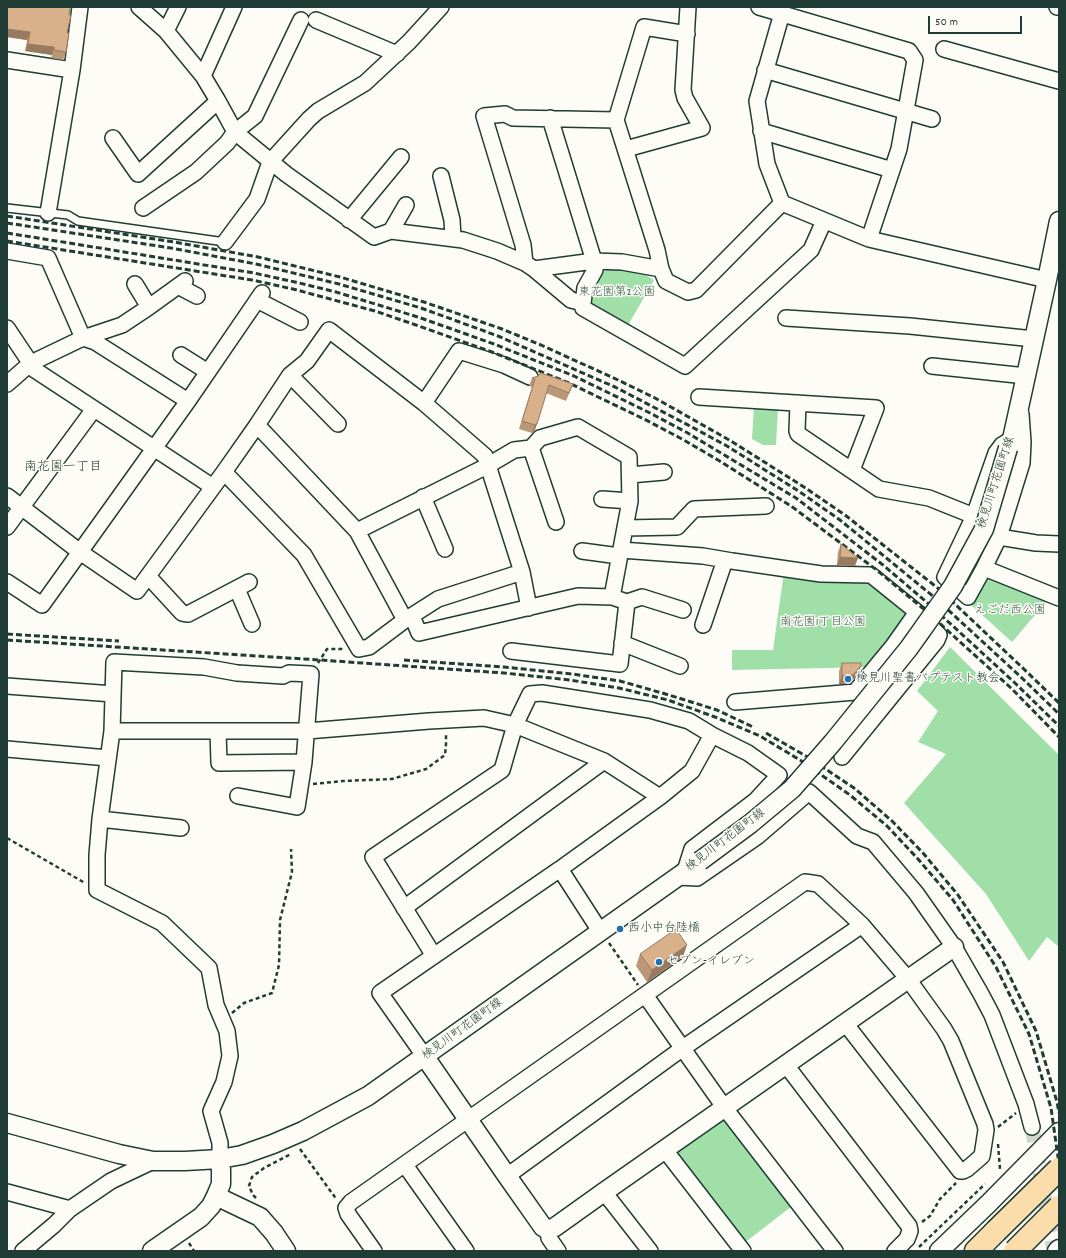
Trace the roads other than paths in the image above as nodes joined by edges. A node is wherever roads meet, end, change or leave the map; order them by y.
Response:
1 (80, 7) edge
2 (139, 7) edge
3 (178, 7) edge
4 (234, 7) edge
5 (442, 7) edge
6 (688, 7) edge
7 (759, 7) edge
8 (782, 13) junction
9 (301, 20) dead end
10 (316, 20) dead end
11 (166, 31) junction
12 (687, 34) junction
13 (944, 49) dead end
14 (397, 54) junction
15 (7, 60) edge
16 (72, 70) junction
17 (765, 70) junction
18 (203, 76) junction
19 (1059, 81) edge
20 (218, 101) junction
21 (905, 111) junction
22 (550, 118) junction
23 (932, 119) dead end
24 (616, 120) junction
25 (761, 131) junction
26 (235, 132) junction
27 (113, 138) dead end
28 (626, 148) junction
29 (401, 157) dead end
30 (270, 162) junction
31 (892, 170) junction
32 (441, 176) dead end
33 (782, 203) junction
34 (406, 205) dead end
35 (7, 208) edge
36 (143, 208) dead end
37 (48, 213) junction
38 (350, 220) junction
39 (824, 221) junction
40 (1059, 221) edge
41 (391, 231) junction
42 (453, 238) junction
43 (869, 239) junction
44 (225, 242) joint
45 (7, 251) edge
46 (594, 261) junction
47 (529, 266) junction
48 (661, 269) junction
49 (1047, 280) junction
50 (135, 284) dead end
51 (197, 296) dead end
52 (583, 303) junction
53 (149, 307) junction
54 (786, 318) dead end
55 (300, 322) dead end
56 (7, 328) edge
57 (83, 338) junction
58 (1034, 339) junction
59 (180, 355) dead end
60 (31, 363) junction
61 (932, 366) dead end
62 (208, 372) junction
63 (290, 376) junction
64 (1026, 376) junction
65 (530, 377) dead end
66 (7, 384) edge
67 (699, 397) dead end
68 (188, 401) junction
69 (424, 403) junction
70 (798, 403) junction
71 (1020, 403) junction
72 (94, 409) junction
73 (338, 424) dead end
74 (258, 425) junction
75 (1010, 444) junction
76 (531, 448) junction
77 (154, 449) junction
78 (487, 466) junction
79 (852, 470) junction
80 (224, 472) junction
81 (664, 472) dead end
82 (630, 475) junction
83 (212, 486) junction
84 (7, 496) edge
85 (423, 497) junction
86 (602, 499) dead end
87 (630, 501) junction
88 (22, 506) junction
89 (766, 506) dead end
90 (974, 516) junction
91 (556, 522) dead end
92 (7, 527) edge
93 (624, 528) junction
94 (357, 530) junction
95 (999, 537) junction
96 (1059, 544) edge
97 (445, 549) dead end
98 (582, 551) dead end
99 (80, 552) junction
100 (620, 553) junction
101 (725, 560) junction
102 (984, 568) junction
103 (522, 572) junction
104 (148, 576) junction
105 (7, 582) edge
106 (612, 597) junction
107 (1059, 598) edge
108 (627, 602) junction
109 (529, 608) junction
110 (683, 610) dead end
111 (918, 612) junction
112 (408, 618) junction
113 (252, 624) dead end
114 (703, 625) dead end
115 (622, 643) junction
116 (511, 651) dead end
117 (680, 666) dead end
118 (7, 686) edge
119 (113, 694) junction
120 (735, 702) dead end
121 (515, 725) junction
122 (218, 731) junction
123 (307, 731) junction
124 (112, 732) junction
125 (712, 735) junction
126 (7, 749) edge
127 (842, 757) dead end
128 (108, 758) junction
129 (604, 761) junction
130 (304, 762) junction
131 (238, 796) dead end
132 (660, 797) junction
133 (100, 819) junction
134 (181, 828) dead end
135 (560, 869) junction
136 (681, 874) junction
137 (404, 908) junction
138 (862, 926) junction
139 (603, 936) junction
140 (954, 947) junction
141 (434, 956) junction
142 (908, 979) junction
143 (645, 995) junction
144 (845, 1023) junction
145 (683, 1048) junction
146 (425, 1057) junction
147 (786, 1065) junction
148 (724, 1107) junction
149 (468, 1120) junction
150 (7, 1123) edge
151 (1032, 1128) tunnel mouth
152 (1059, 1132) edge
153 (664, 1150) junction
154 (220, 1159) junction
155 (153, 1161) junction
156 (405, 1165) junction
157 (1059, 1169) edge
158 (507, 1176) junction
159 (7, 1192) edge
160 (604, 1192) junction
161 (216, 1196) junction
162 (1059, 1207) edge
163 (70, 1209) junction
164 (548, 1230) junction
165 (1059, 1249) edge
166 (23, 1251) edge
167 (152, 1251) edge
168 (286, 1251) edge
169 (374, 1251) edge
170 (466, 1251) edge
171 (558, 1251) edge
172 (650, 1251) edge
173 (743, 1251) edge
174 (835, 1251) edge
175 (895, 1251) edge
176 (939, 1251) edge
177 (976, 1251) edge
178 (1015, 1251) edge
179 (1057, 1251) edge

1 - 16 street
2 - 11 street
3 - 11 street
4 - 18 street
5 - 14 street
6 - 12 street
7 - 8 street
8 - 17 street
8 - 21 street
9 - 26 street
10 - 14 street
11 - 18 street
12 - 24 street
12 - 28 street
13 - 19 street
14 - 30 street
15 - 16 street
16 - 37 street
17 - 21 street
17 - 25 street
18 - 20 street
20 - 26 street
20 - 27 street
21 - 23 street
21 - 31 street
22 - 24 street
22 - 46 street
22 - 47 street
24 - 28 street
25 - 31 street
25 - 33 street
26 - 30 street
26 - 36 street
28 - 48 street
29 - 38 street
30 - 38 street
30 - 44 street
31 - 43 street
32 - 42 street
33 - 39 street
33 - 48 street
34 - 41 street
35 - 37 lane
37 - 44 lane
38 - 41 street
39 - 43 street
39 - 52 street
40 - 49 street, 検見川町花園町線
41 - 42 street
42 - 47 street
43 - 49 street
45 - 57 street
46 - 47 street
46 - 48 street
46 - 52 street
47 - 52 street
49 - 58 street, 検見川町花園町線
50 - 53 street
51 - 53 street
53 - 57 street
54 - 58 street
55 - 62 street
56 - 60 street
57 - 60 street
57 - 68 street
58 - 64 street, 検見川町花園町線
59 - 62 street
60 - 66 street
60 - 72 street
61 - 64 street
62 - 68 street
63 - 69 street
63 - 73 street
63 - 74 street
64 - 71 street, 検見川町花園町線
65 - 69 street
67 - 70 street
68 - 77 street
69 - 78 street
70 - 79 street
70 - 79 street
71 - 75 street, 検見川町花園町線
71 - 95 street
72 - 77 street
72 - 88 street
74 - 80 street
74 - 94 street
75 - 90 street
75 - 136 street, 検見川町花園町線, bridge
76 - 78 street
76 - 82 street
76 - 91 street
77 - 83 street
77 - 99 street
78 - 85 street
78 - 103 street
79 - 90 street
80 - 83 street
80 - 112 street
81 - 82 street
82 - 87 street
83 - 104 street
84 - 88 street
85 - 94 street
85 - 97 street
86 - 87 street
87 - 93 street
88 - 92 street
88 - 99 street
89 - 93 street
90 - 102 street
93 - 100 street
94 - 112 street
95 - 96 street
95 - 102 street
98 - 100 street
99 - 104 street
99 - 105 street
100 - 101 street
100 - 106 street
101 - 111 street
101 - 114 street
102 - 107 street
103 - 109 street
103 - 112 street
104 - 113 street
106 - 108 street
106 - 109 street
108 - 110 street
108 - 115 street
109 - 112 street
111 - 120 street
111 - 127 street
115 - 116 street
115 - 117 street
118 - 119 street
119 - 123 street
119 - 124 street
121 - 123 street
121 - 125 street
121 - 129 street
121 - 137 street
122 - 123 street
122 - 124 street
122 - 130 street
123 - 130 street
124 - 128 street
125 - 132 street
125 - 136 street
126 - 128 street
128 - 133 street
129 - 132 street
129 - 137 street
130 - 131 street
132 - 135 street
133 - 134 street
133 - 154 street
135 - 139 street
135 - 141 street
136 - 139 street, 検見川町花園町線
136 - 140 street
137 - 141 street
138 - 142 street
138 - 143 street
138 - 145 street
139 - 146 street, 検見川町花園町線
140 - 142 street
140 - 151 street
141 - 146 street
142 - 144 street
142 - 144 street
143 - 145 street
143 - 149 street
144 - 147 street
145 - 148 street
145 - 158 street
146 - 149 street
146 - 154 street, 検見川町花園町線
147 - 148 street
147 - 175 street
148 - 153 street
148 - 174 street
149 - 156 street
149 - 158 street
150 - 155 street, 検見川町花園町線
152 - 176 street
153 - 160 street
153 - 173 street
154 - 155 street, 検見川町花園町線
154 - 161 street
155 - 163 street
156 - 169 street
156 - 170 street
157 - 177 highway, bridge
158 - 164 street
159 - 163 street
160 - 164 street
160 - 172 street
161 - 167 street
161 - 168 street
162 - 178 highway, bridge
163 - 166 street
164 - 171 street
165 - 179 street

